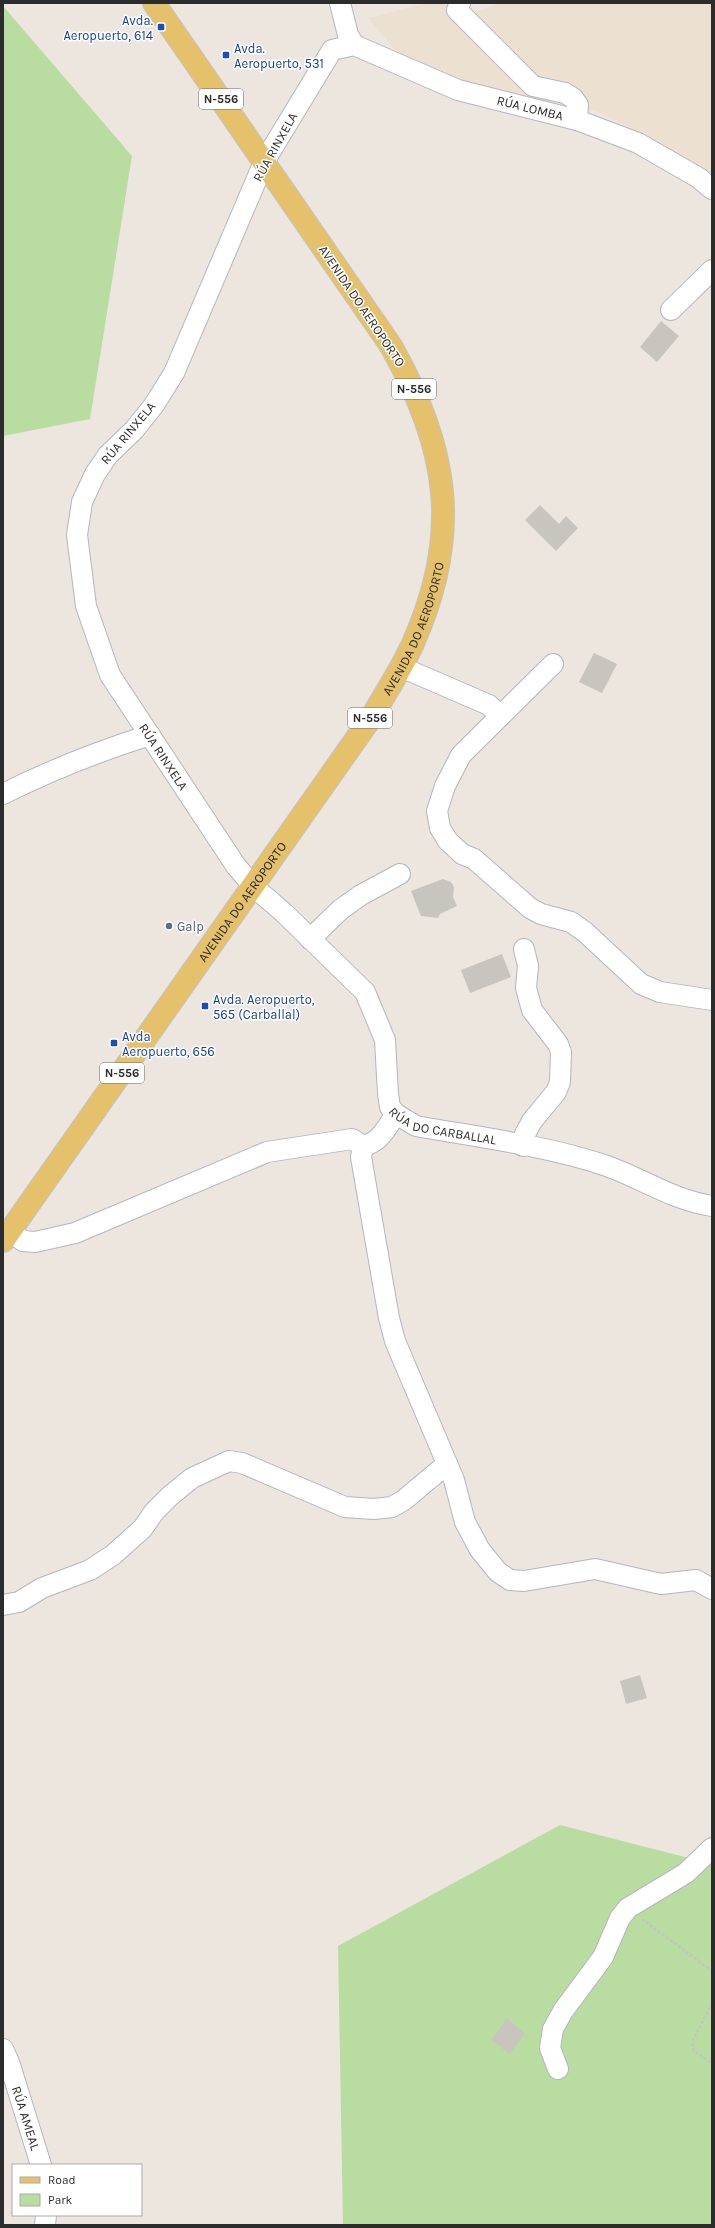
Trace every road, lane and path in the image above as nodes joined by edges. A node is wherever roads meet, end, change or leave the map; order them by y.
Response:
1 (154, 3) edge
2 (340, 3) edge
3 (460, 3) edge
4 (348, 46) junction
5 (577, 120) junction
6 (264, 162) junction
7 (705, 184) edge
8 (712, 204) edge
9 (712, 270) edge
10 (671, 310) dead end
11 (553, 664) dead end
12 (401, 667) junction
13 (500, 716) junction
14 (150, 734) junction
15 (3, 794) edge
16 (400, 874) dead end
17 (254, 887) junction
18 (310, 939) junction
19 (524, 949) dead end
20 (712, 1000) edge
21 (396, 1114) junction
22 (363, 1146) junction
23 (522, 1146) junction
24 (712, 1206) edge
25 (7, 1236) edge
26 (447, 1464) junction
27 (712, 1589) edge
28 (3, 1605) edge
29 (712, 1848) edge
30 (628, 1908) junction
31 (712, 1971) edge
32 (712, 2003) edge
33 (3, 2049) edge
34 (712, 2063) edge
35 (558, 2069) dead end
36 (41, 2164) edge

1 - 6 main road, AVENIDA DO AEROPORTO / N-556
2 - 4 street
3 - 5 street
4 - 5 street, RÚA LOMBA
4 - 6 street, RÚA RINXELA
5 - 7 street, RÚA LOMBA
6 - 12 main road, AVENIDA DO AEROPORTO / N-556
6 - 14 street, RÚA RINXELA
7 - 8 street
9 - 10 street
11 - 13 street
12 - 13 street
12 - 17 main road, AVENIDA DO AEROPORTO / N-556
13 - 20 street
14 - 15 street
14 - 17 street, RÚA RINXELA
16 - 18 street
17 - 18 street, RÚA DO CARBALLAL
17 - 25 main road, AVENIDA DO AEROPORTO / N-556
18 - 21 street, RÚA DO CARBALLAL
19 - 23 street
21 - 22 street
21 - 23 street, RÚA DO CARBALLAL
22 - 25 street
22 - 26 street
23 - 24 street, RÚA DO CARBALLAL
26 - 27 street
26 - 28 street
29 - 30 street
30 - 31 path
30 - 35 street
32 - 34 path
33 - 36 street, RÚA AMEAL

